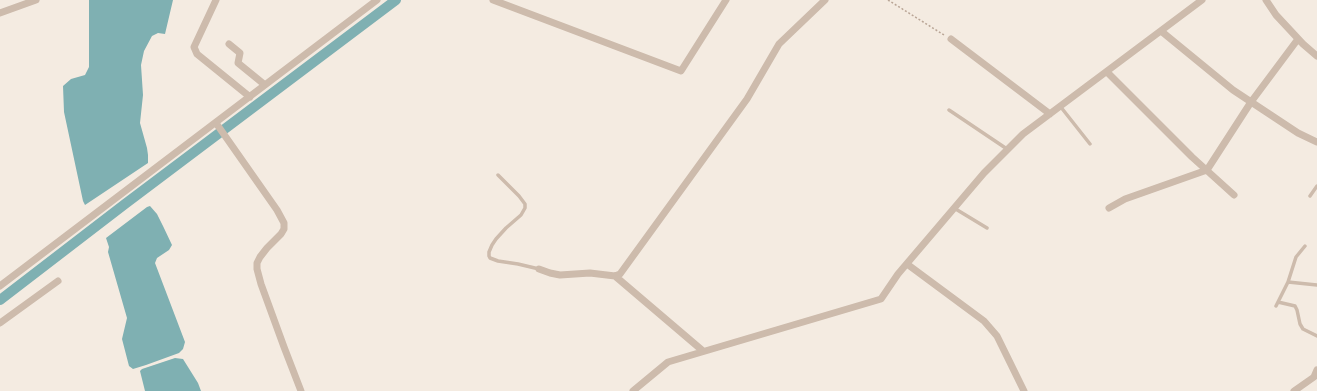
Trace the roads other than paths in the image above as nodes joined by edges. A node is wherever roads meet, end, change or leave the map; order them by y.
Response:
1 (36, 0) edge
2 (216, 0) edge
3 (377, 0) edge
4 (493, 0) edge
5 (726, 0) edge
6 (825, 0) edge
7 (1202, 0) edge
8 (1266, 0) edge
9 (27, 2) edge
10 (0, 13) edge
11 (1161, 31) junction
12 (951, 39) road end
13 (1298, 39) junction
14 (229, 44) dead end
15 (1317, 56) edge
16 (1107, 72) junction
17 (266, 85) junction
18 (250, 97) junction
19 (1251, 102) junction
20 (1060, 106) junction
21 (949, 110) dead end
22 (1050, 114) junction
23 (218, 125) junction
24 (1317, 142) edge
25 (1090, 144) dead end
26 (1008, 150) junction
27 (1207, 170) junction
28 (498, 175) dead end
29 (1317, 186) edge
30 (1234, 195) dead end
31 (1310, 196) dead end
32 (954, 208) junction
33 (1109, 208) dead end
34 (987, 228) dead end
35 (1306, 246) dead end
36 (907, 264) junction
37 (539, 269) joint
38 (615, 276) junction
39 (58, 281) dead end
40 (1288, 282) junction
41 (1317, 285) edge
42 (0, 286) edge
43 (1278, 302) junction
44 (1276, 306) dead end
45 (0, 323) edge
46 (1317, 336) edge
47 (703, 351) junction
48 (1317, 370) edge
49 (301, 391) edge
50 (633, 391) edge
51 (1024, 391) edge
52 (1294, 391) edge

1 - 9 street
2 - 18 street
3 - 17 street
4 - 5 street
6 - 38 street
7 - 11 street
8 - 13 street
9 - 10 street
11 - 16 street
11 - 19 street
12 - 22 street
13 - 15 street
13 - 19 street
14 - 17 street
16 - 20 street
16 - 27 street
17 - 18 street
18 - 23 street
19 - 24 street
19 - 27 street
20 - 22 street
20 - 25 lane
21 - 26 lane
22 - 26 street
23 - 42 street
23 - 49 street
26 - 32 street
27 - 30 street
27 - 33 street
28 - 37 lane
29 - 31 lane
32 - 34 lane
32 - 36 street
35 - 40 lane
36 - 47 street
36 - 51 street
37 - 38 street
38 - 47 street
39 - 45 street
40 - 41 lane
40 - 43 lane
43 - 44 lane
43 - 46 lane
47 - 50 street
48 - 52 street

